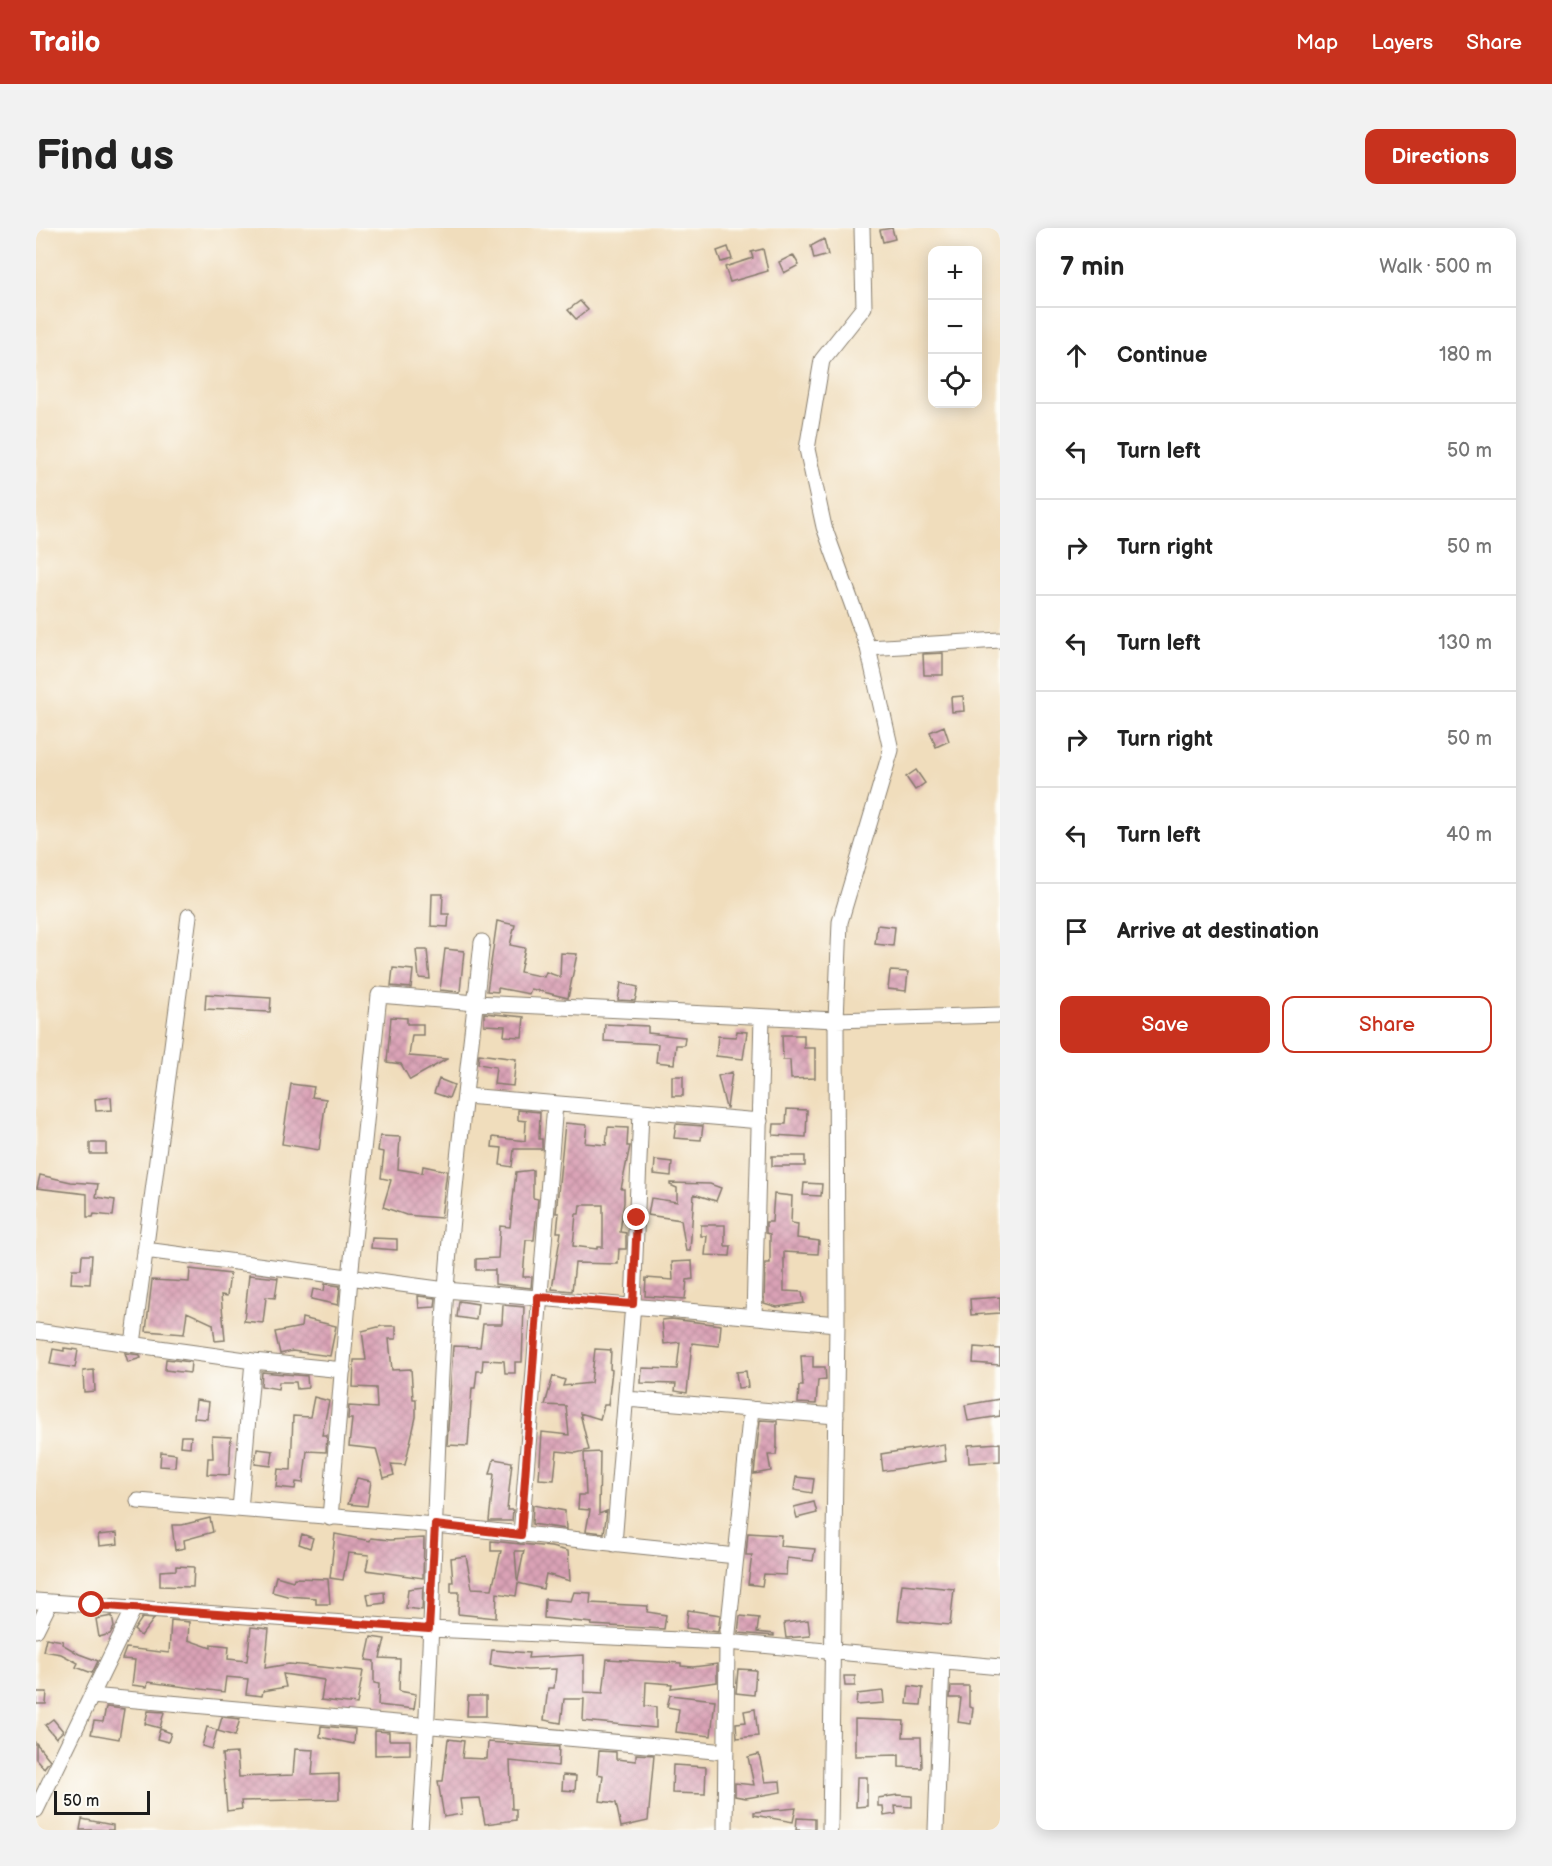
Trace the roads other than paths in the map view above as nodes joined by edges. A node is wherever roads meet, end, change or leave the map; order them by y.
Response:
1 (862, 228) edge
2 (1000, 640) edge
3 (868, 648) junction
4 (189, 916) dead end
5 (482, 942) dead end
6 (476, 1003) junction
7 (1000, 1015) edge
8 (762, 1017) junction
9 (836, 1020) junction
10 (466, 1096) junction
11 (555, 1104) junction
12 (641, 1112) junction
13 (760, 1120) junction
14 (145, 1250) junction
15 (350, 1278) junction
16 (446, 1290) junction
17 (538, 1297) junction
18 (633, 1304) junction
19 (754, 1316) junction
20 (837, 1324) junction
21 (36, 1331) edge
22 (133, 1344) junction
23 (253, 1361) junction
24 (343, 1370) junction
25 (626, 1399) junction
26 (751, 1409) junction
27 (836, 1416) junction
28 (138, 1501) dead end
29 (240, 1509) junction
30 (330, 1518) junction
31 (435, 1525) junction
32 (521, 1535) junction
33 (614, 1544) junction
34 (736, 1556) junction
35 (43, 1601) edge
36 (134, 1608) junction
37 (429, 1629) junction
38 (36, 1630) edge
39 (727, 1642) junction
40 (834, 1652) junction
41 (942, 1662) junction
42 (1000, 1667) edge
43 (91, 1696) junction
44 (428, 1726) junction
45 (726, 1752) junction
46 (36, 1810) edge
47 (420, 1830) edge
48 (725, 1830) edge
49 (830, 1830) edge
50 (936, 1830) edge

1 - 3 street
2 - 3 street
3 - 9 street
4 - 14 street
5 - 6 street
6 - 8 street
6 - 10 street
6 - 15 street
7 - 9 street
8 - 9 street
8 - 13 street
9 - 20 street
10 - 11 street
10 - 16 street
11 - 12 street
11 - 17 street
12 - 13 street
12 - 18 street
13 - 19 street
14 - 15 street
14 - 22 street
15 - 16 street
15 - 24 street
16 - 17 street
16 - 31 street
17 - 18 street
17 - 32 street
18 - 19 street
18 - 25 street
19 - 20 street
20 - 27 street
21 - 22 street
22 - 23 street
23 - 24 street
23 - 29 street
24 - 30 street
25 - 26 street
25 - 33 street
26 - 27 street
26 - 34 street
27 - 40 street
28 - 29 street
29 - 30 street
30 - 31 street
31 - 32 street
31 - 37 street
32 - 33 street
33 - 34 street
34 - 39 street
35 - 36 street
35 - 38 street
36 - 37 street
36 - 43 street
37 - 39 street
37 - 44 street
39 - 40 street
39 - 45 street
40 - 41 street
40 - 49 street
41 - 42 street
41 - 50 street
43 - 44 street
43 - 46 street
44 - 45 street
44 - 47 street
45 - 48 street

